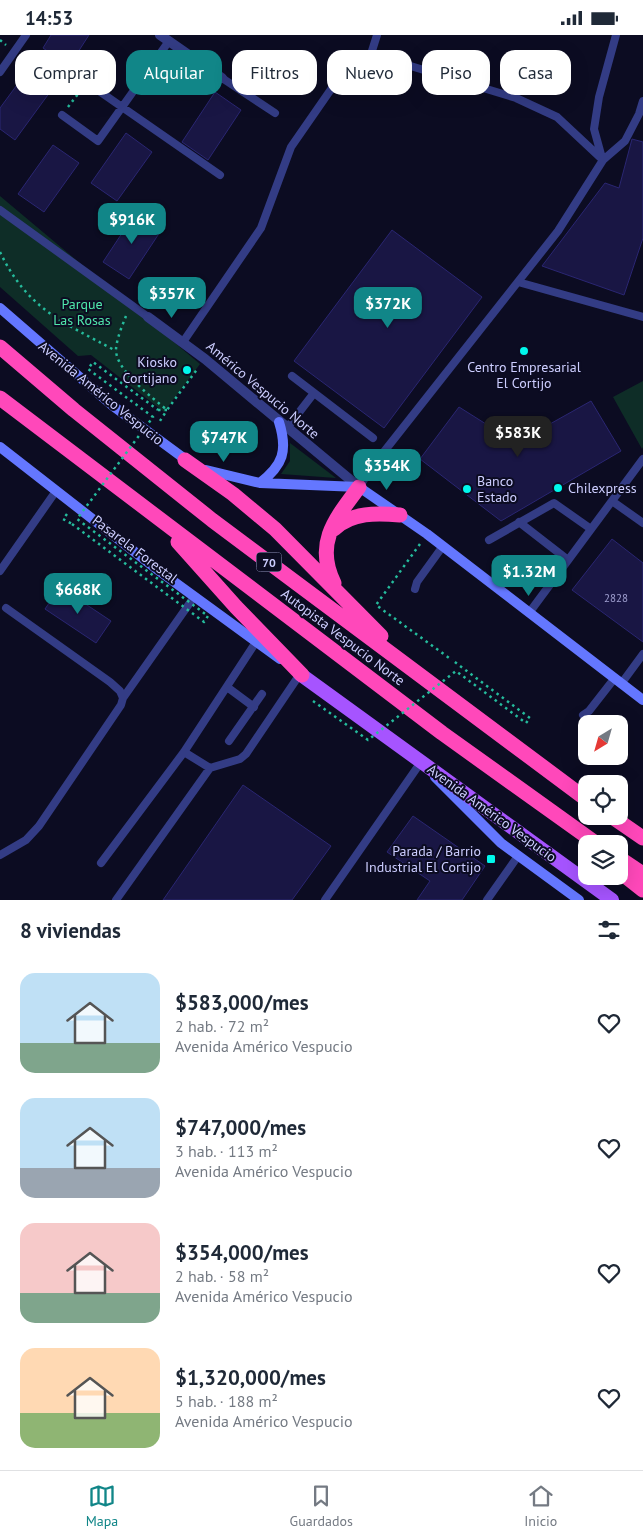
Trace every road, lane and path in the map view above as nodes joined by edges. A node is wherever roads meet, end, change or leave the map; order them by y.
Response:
1 (26, 35) edge
2 (160, 35) edge
3 (377, 35) edge
4 (616, 35) edge
5 (0, 40) edge
6 (169, 41) junction
7 (15, 50) junction
8 (182, 50) edge
9 (372, 50) edge
10 (412, 66) edge
11 (0, 71) edge
12 (222, 78) edge
13 (76, 95) edge
14 (105, 95) edge
15 (327, 95) edge
16 (643, 101) edge
17 (122, 107) junction
18 (275, 113) dead end
19 (62, 115) joint
20 (603, 160) junction
21 (220, 175) dead end
22 (0, 210) edge
23 (0, 252) edge
24 (518, 282) junction
25 (131, 305) junction
26 (0, 308) edge
27 (148, 317) joint
28 (643, 317) edge
29 (183, 342) junction
30 (0, 347) edge
31 (116, 351) junction
32 (205, 359) junction
33 (292, 376) dead end
34 (314, 393) junction
35 (4, 402) edge
36 (167, 410) junction
37 (284, 425) junction
38 (150, 435) junction
39 (373, 438) dead end
40 (0, 447) edge
41 (643, 459) edge
42 (185, 460) junction
43 (260, 483) junction
44 (359, 487) junction
45 (56, 491) junction
46 (612, 501) junction
47 (400, 515) junction
48 (158, 518) junction
49 (519, 522) junction
50 (643, 523) edge
51 (72, 524) dead end
52 (591, 529) junction
53 (329, 534) junction
54 (427, 534) junction
55 (489, 540) dead end
56 (442, 547) junction
57 (568, 560) junction
58 (0, 571) edge
59 (415, 589) dead end
60 (338, 591) junction
61 (194, 597) junction
62 (6, 608) dead end
63 (528, 613) junction
64 (256, 642) junction
65 (643, 655) edge
66 (301, 675) junction
67 (617, 681) junction
68 (430, 683) junction
69 (227, 687) junction
70 (262, 694) dead end
71 (123, 698) junction
72 (643, 700) edge
73 (313, 701) dead end
74 (254, 707) junction
75 (582, 715) dead end
76 (230, 741) dead end
77 (184, 752) junction
78 (421, 762) junction
79 (210, 768) junction
80 (578, 793) edge
81 (541, 805) junction
82 (628, 819) edge
83 (625, 825) edge
84 (643, 828) edge
85 (584, 835) edge
86 (578, 838) edge
87 (643, 838) edge
88 (0, 855) edge
89 (518, 856) junction
90 (102, 863) dead end
91 (628, 864) edge
92 (643, 874) edge
93 (628, 878) edge
94 (643, 890) edge
95 (116, 900) edge
96 (325, 900) edge
97 (487, 900) edge
98 (579, 900) edge
99 (612, 900) edge

1 - 7 lane
2 - 6 street
3 - 9 lane
4 - 20 lane
5 - 7 path
6 - 8 street
6 - 17 lane
7 - 11 lane
10 - 20 lane
12 - 18 lane
13 - 19 path
14 - 17 lane
15 - 29 lane
16 - 20 lane
17 - 19 lane
17 - 21 lane
20 - 24 lane
22 - 25 lane
23 - 31 path
24 - 28 lane
24 - 44 lane
25 - 27 lane
25 - 31 path
26 - 38 main road, Avenida Américo Vespucio
27 - 29 street, Américo Vespucio Norte
29 - 32 street, Américo Vespucio Norte
30 - 68 highway, Autopista Vespucio Norte / 70
31 - 36 path
32 - 36 path
32 - 37 street, Américo Vespucio Norte
33 - 34 lane
34 - 37 lane
34 - 39 lane
35 - 48 highway, Autopista Vespucio Norte / 70
36 - 38 path
36 - 51 path, Pasarela Forestal, bridge
37 - 43 main road
37 - 44 street, Américo Vespucio Norte
38 - 42 main road, Avenida Américo Vespucio
40 - 45 main road, Avenida Américo Vespucio
41 - 46 lane
42 - 43 main road, Avenida Américo Vespucio
42 - 60 highway
43 - 44 main road, Avenida Américo Vespucio
44 - 47 main road
44 - 53 highway
45 - 58 lane
45 - 61 main road, Avenida Américo Vespucio
46 - 50 lane
46 - 52 lane
47 - 53 highway
47 - 54 main road
48 - 66 highway
48 - 81 highway, Autopista Vespucio Norte / 70
49 - 52 lane
49 - 55 lane
49 - 57 lane
52 - 57 lane
53 - 60 highway
54 - 56 main road
54 - 73 path, bridge
56 - 59 lane
56 - 63 main road
57 - 63 lane
60 - 68 highway
61 - 64 main road, Avenida Américo Vespucio
61 - 71 lane
62 - 71 lane
63 - 67 main road
64 - 66 main road, Avenida Américo Vespucio
64 - 69 lane
65 - 67 lane
66 - 78 main road, Avenida Américo Vespucio
66 - 79 lane
67 - 72 main road
67 - 75 lane
68 - 80 highway, Autopista Vespucio Norte / 70
69 - 74 lane
69 - 77 lane
70 - 74 lane
71 - 88 lane
74 - 76 lane
77 - 79 lane
77 - 90 lane
78 - 89 main road, Avenida Américo Vespucio
78 - 96 lane
78 - 99 main road, Avenida Américo Vespucio
79 - 95 lane
81 - 85 highway, Autopista Vespucio Norte / 70
81 - 86 highway
82 - 84 highway
83 - 87 highway
89 - 97 lane
89 - 98 main road, Avenida Américo Vespucio
91 - 92 highway
93 - 94 highway

